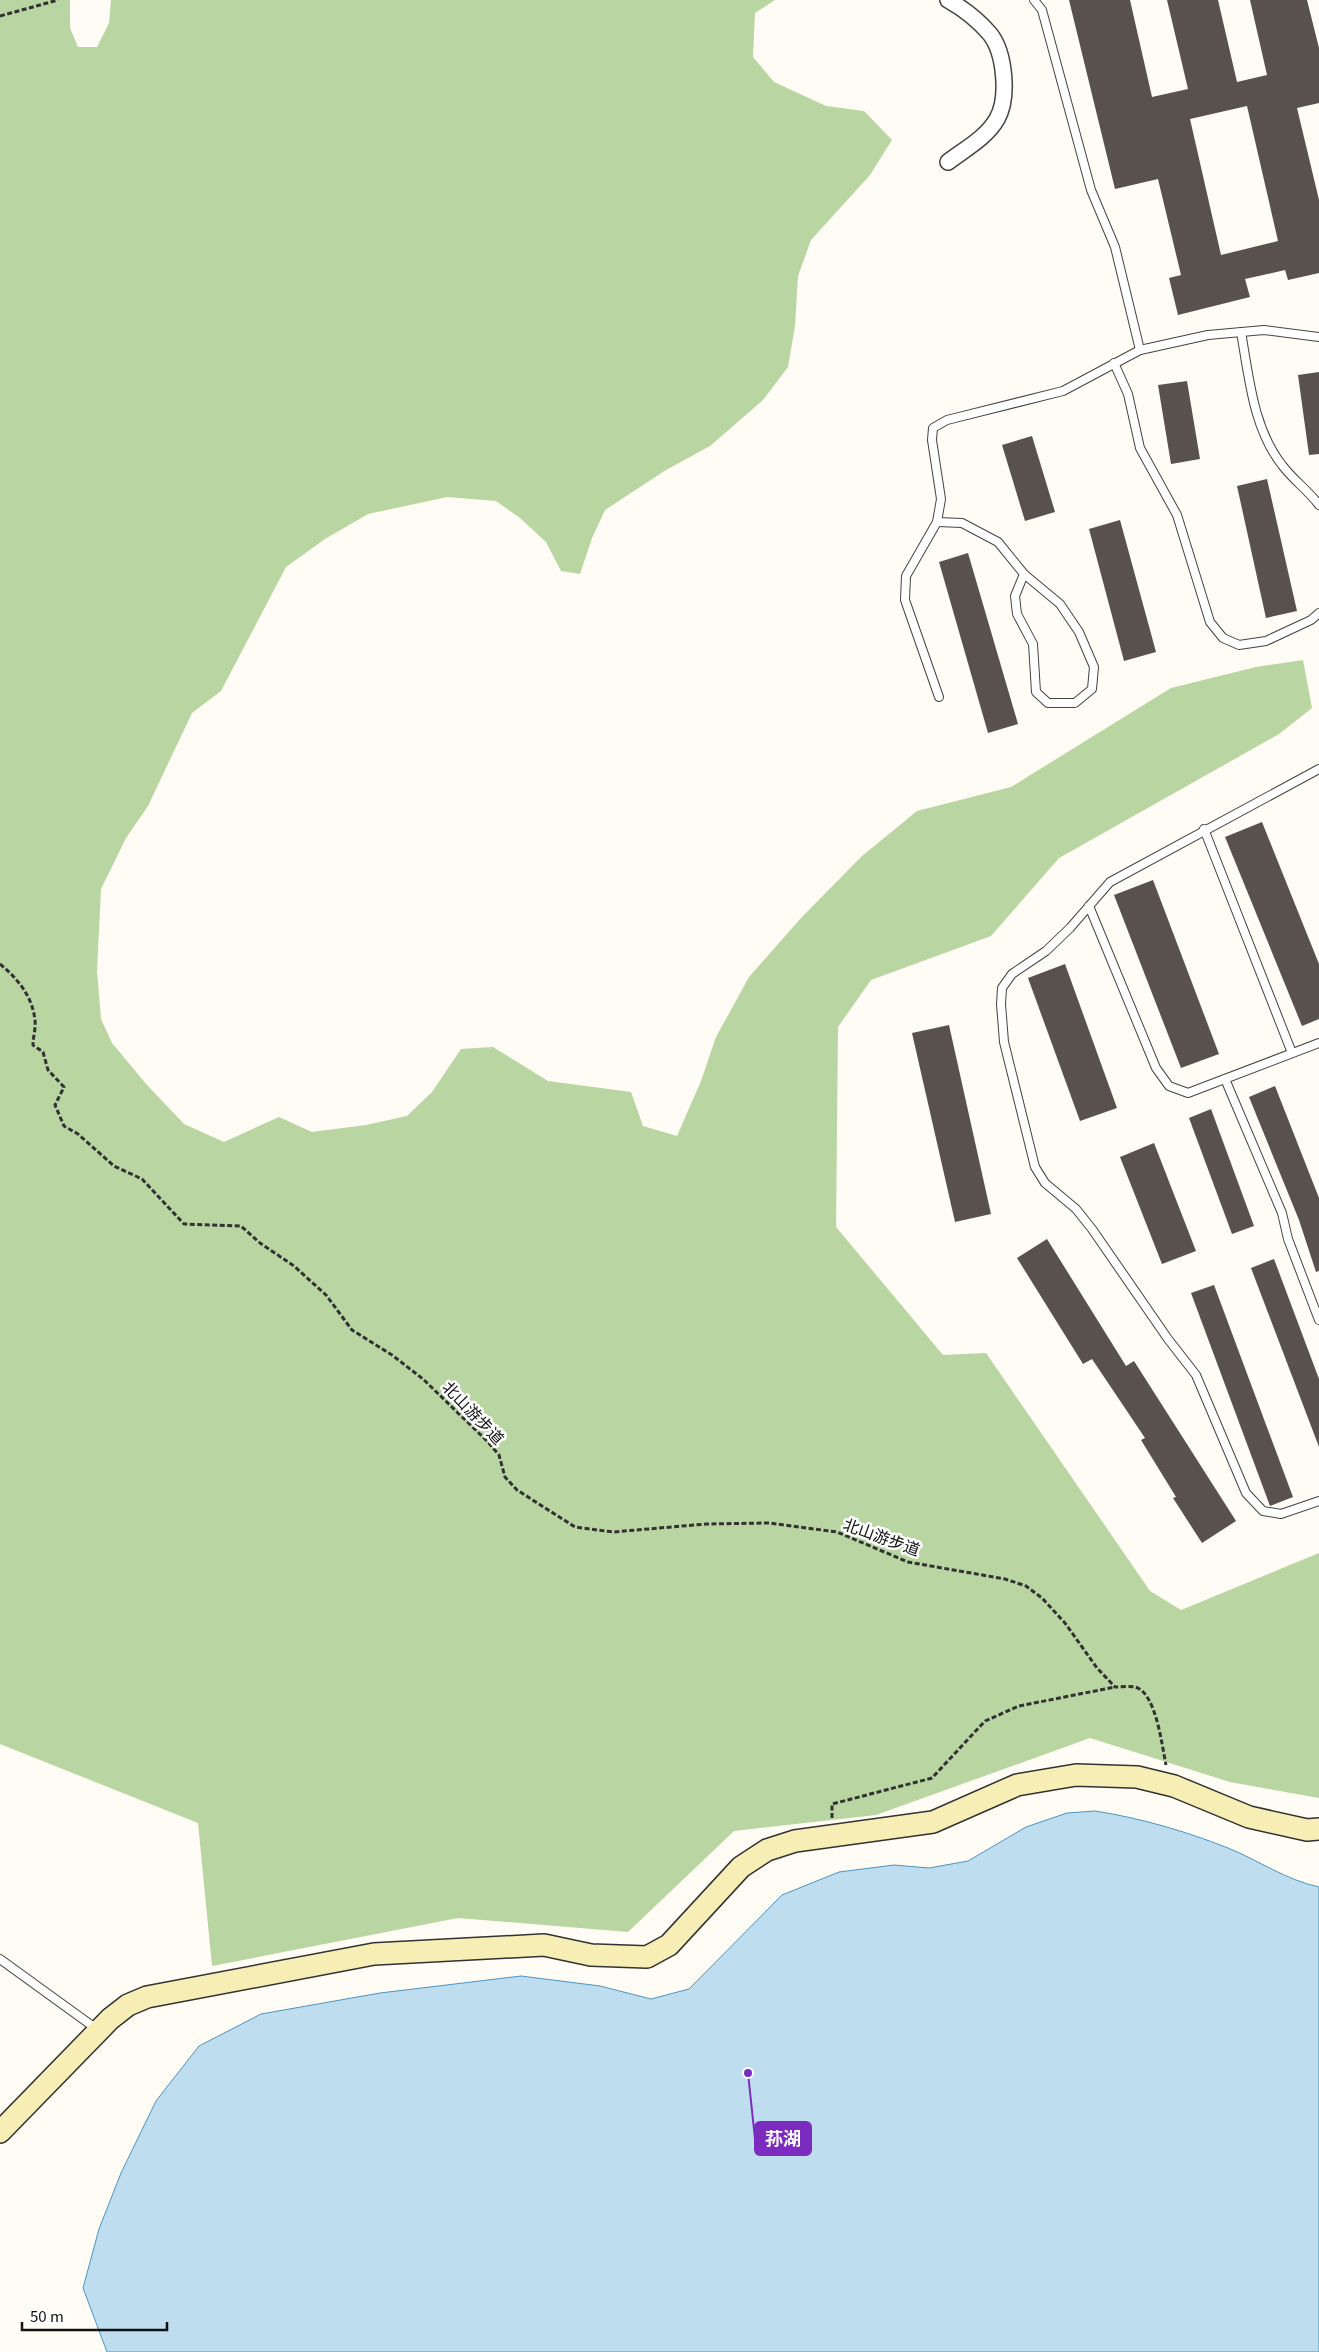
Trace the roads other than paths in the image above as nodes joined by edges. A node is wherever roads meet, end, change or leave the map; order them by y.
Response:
1 (948, 0) edge
2 (1034, 0) edge
3 (948, 162) dead end
4 (1241, 332) junction
5 (1319, 337) edge
6 (1140, 350) junction
7 (1114, 363) junction
8 (1319, 505) edge
9 (937, 522) junction
10 (1024, 574) junction
11 (1319, 612) edge
12 (939, 697) dead end
13 (1319, 769) edge
14 (1204, 829) junction
15 (1089, 906) junction
16 (1319, 1043) edge
17 (1292, 1053) junction
18 (1225, 1079) junction
19 (1319, 1320) edge
20 (1319, 1501) edge
21 (1319, 1830) edge
22 (0, 1959) edge
23 (98, 2030) junction
24 (0, 2132) edge

1 - 3 street
2 - 6 lane
4 - 5 lane
4 - 6 lane
4 - 8 lane
6 - 7 lane
7 - 9 lane
7 - 11 lane
9 - 10 lane
9 - 12 lane
10 - 10 lane
13 - 14 lane
14 - 15 lane
14 - 17 lane
15 - 18 lane
15 - 20 lane
16 - 17 lane
17 - 18 lane
18 - 19 lane
21 - 23 main road
22 - 23 lane
23 - 24 main road

